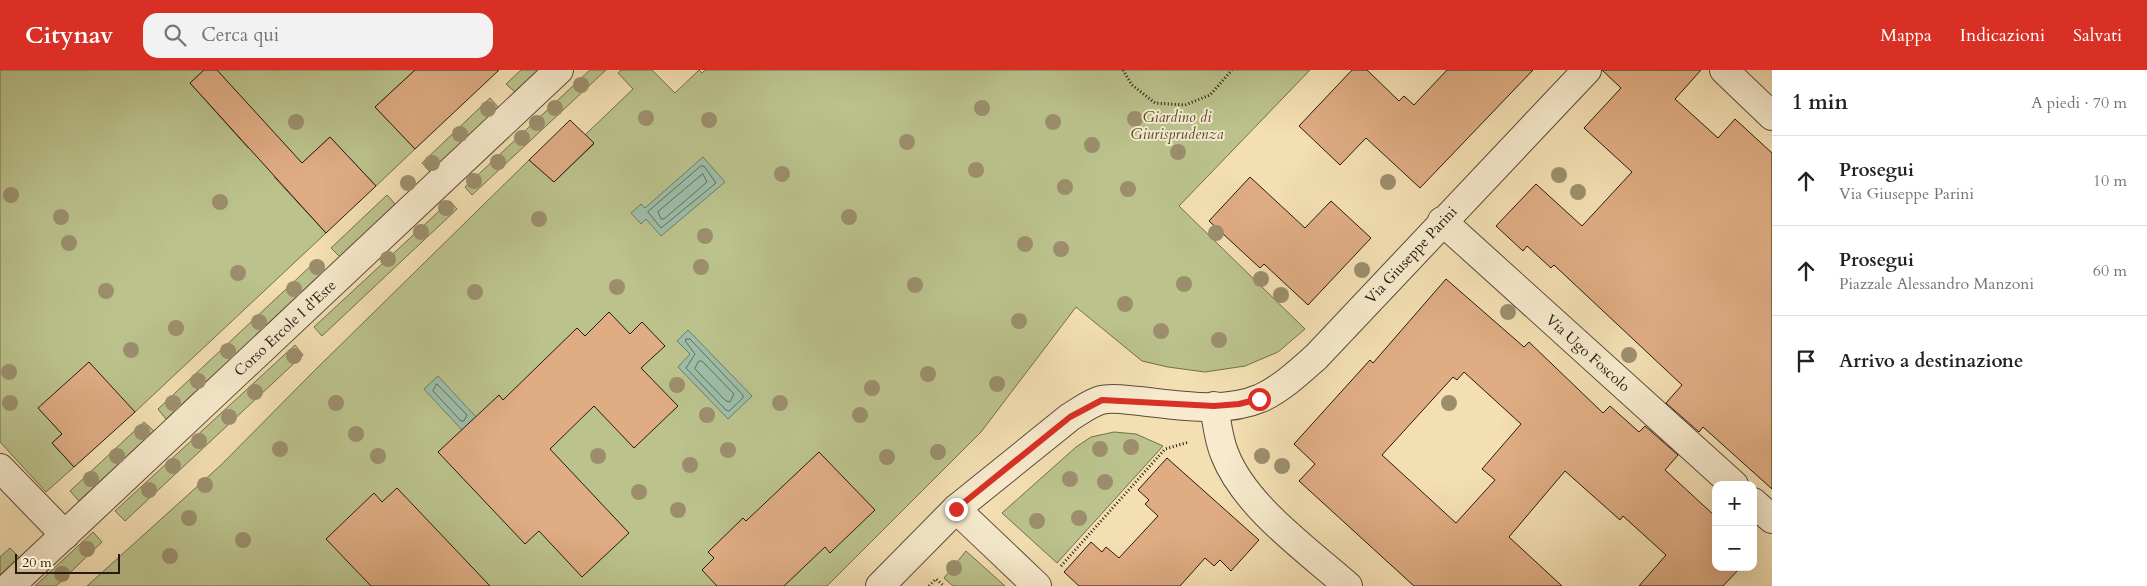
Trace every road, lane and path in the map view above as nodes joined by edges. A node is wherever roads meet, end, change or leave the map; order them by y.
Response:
1 (559, 70) edge
2 (1123, 70) edge
3 (1232, 70) edge
4 (1587, 70) edge
5 (1724, 70) edge
6 (1772, 116) edge
7 (1442, 221) junction
8 (1214, 406) junction
9 (1218, 434) junction
10 (0, 468) edge
11 (1730, 481) edge
12 (1757, 506) edge
13 (956, 509) junction
14 (1772, 519) edge
15 (65, 535) junction
16 (1046, 579) edge
17 (10, 586) edge
18 (880, 586) edge
19 (929, 586) edge
20 (944, 586) edge
21 (1348, 586) edge

1 - 15 street, Corso Ercole I d'Este
2 - 3 path
4 - 7 street, Via Giuseppe Parini
5 - 6 street
7 - 8 street, Via Giuseppe Parini
7 - 11 street, Via Ugo Foscolo
8 - 9 street
8 - 13 street, Via Giuseppe Parini
9 - 16 path
9 - 21 street
10 - 15 street
12 - 14 street
13 - 16 street
13 - 18 street, Via Giuseppe Parini
15 - 17 street, Corso Ercole I d'Este
19 - 20 path

